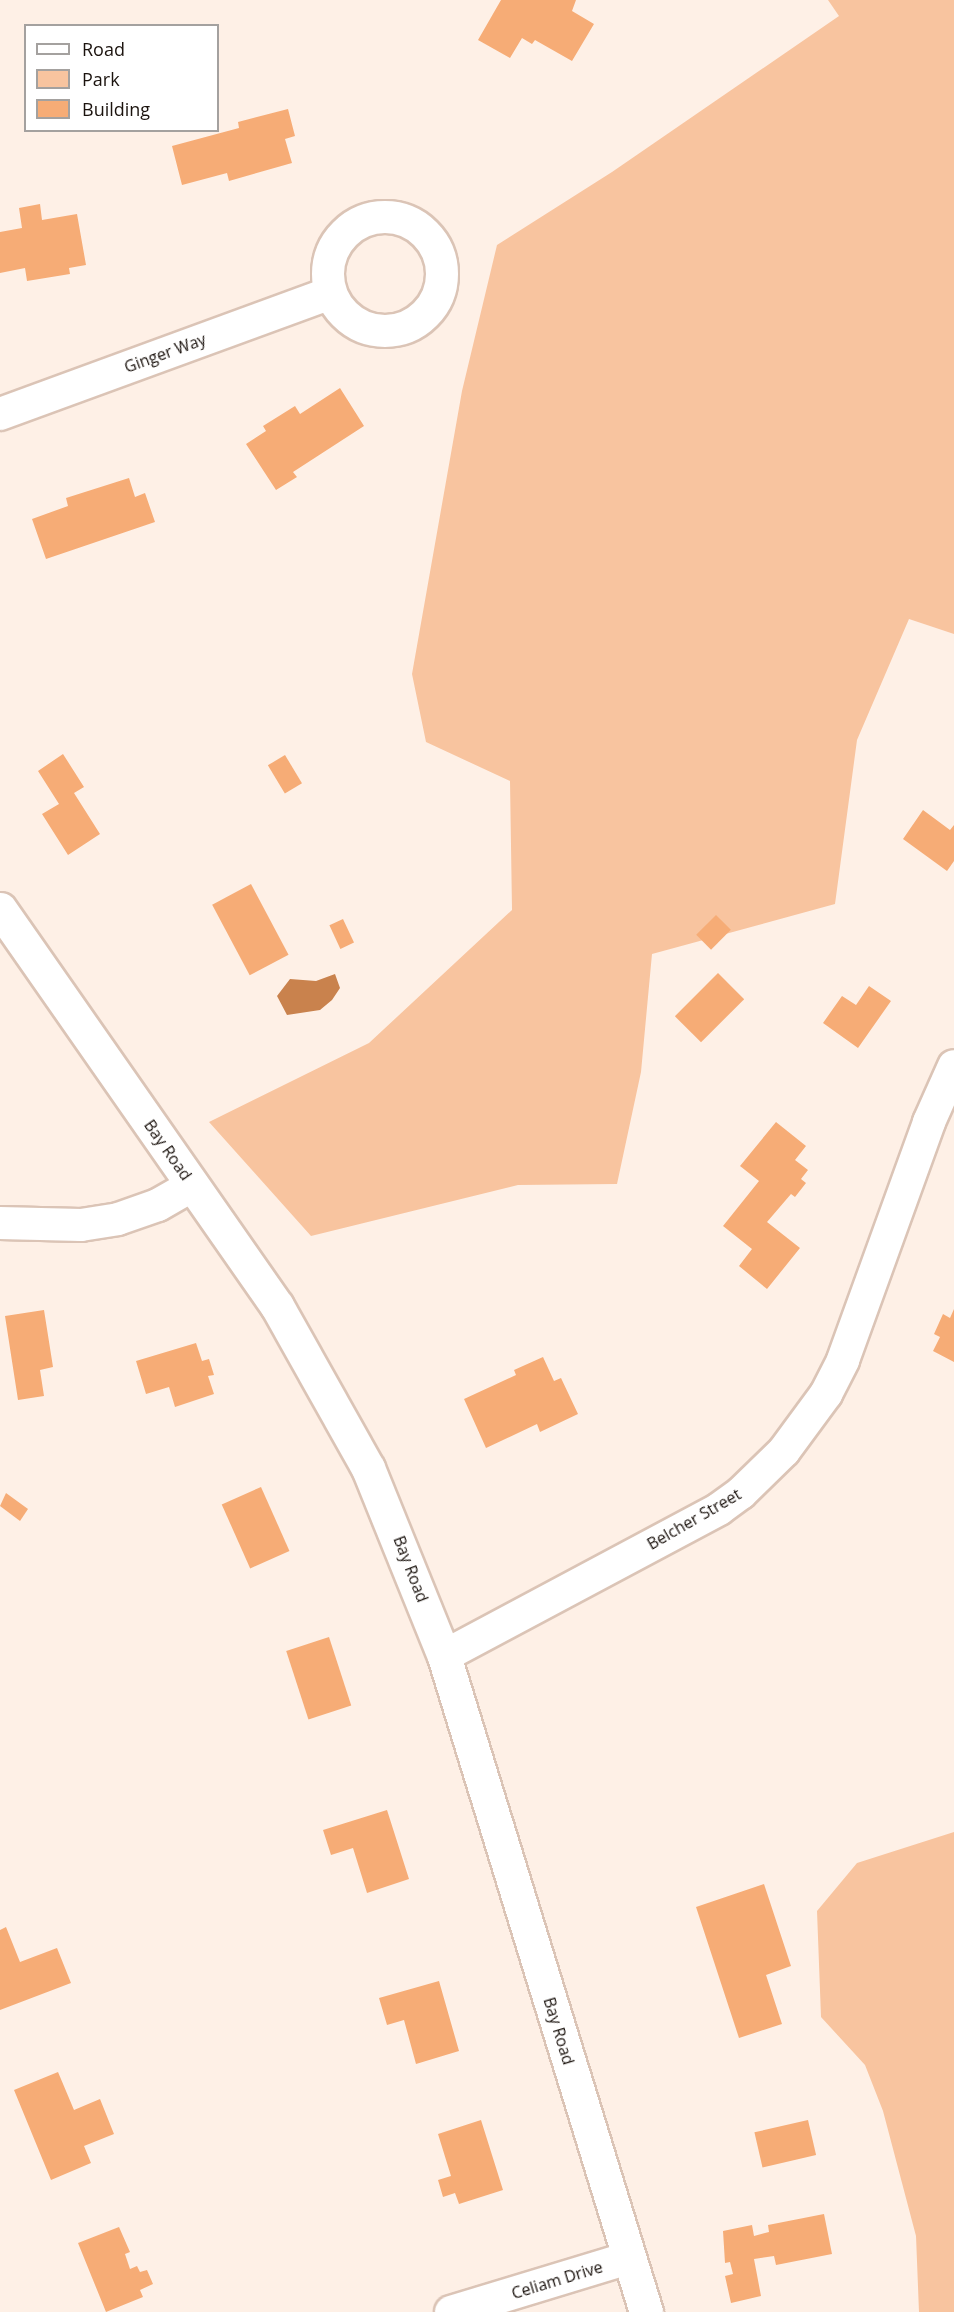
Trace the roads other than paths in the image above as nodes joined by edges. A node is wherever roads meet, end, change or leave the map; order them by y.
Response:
1 (330, 292) dead end
2 (0, 414) edge
3 (0, 909) edge
4 (954, 1066) edge
5 (193, 1185) junction
6 (0, 1223) edge
7 (444, 1656) junction
8 (629, 2258) junction
9 (451, 2312) edge
10 (646, 2312) edge

1 - 2 street, Ginger Way
3 - 5 main road, Bay Road
4 - 7 street, Belcher Street
5 - 6 street
5 - 7 main road, Bay Road
7 - 8 main road, Bay Road
8 - 9 street, Celiam Drive
8 - 10 main road, Bay Road

